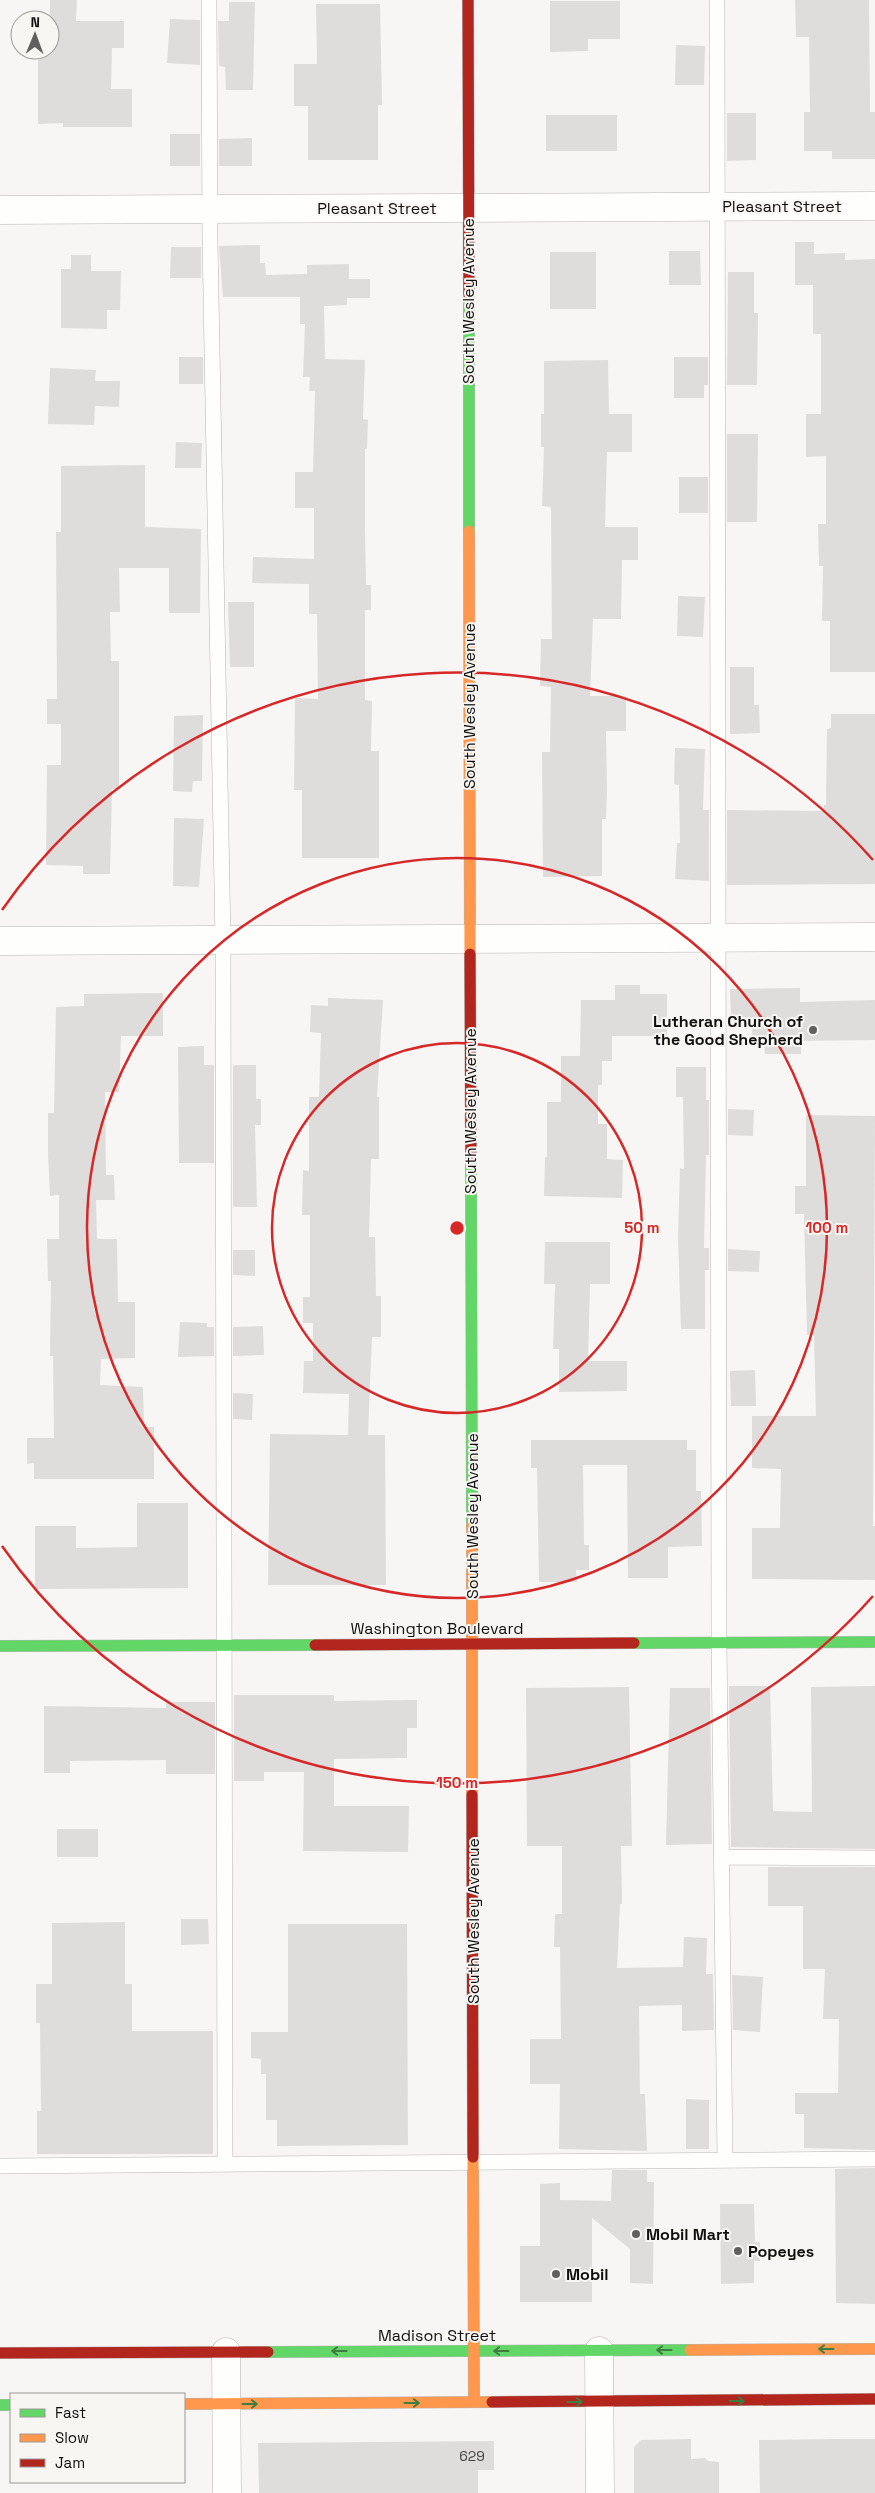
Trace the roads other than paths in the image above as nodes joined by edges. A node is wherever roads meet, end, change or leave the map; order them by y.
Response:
1 (209, 0) edge
2 (468, 0) edge
3 (717, 0) edge
4 (875, 206) edge
5 (717, 207) junction
6 (468, 208) junction
7 (210, 209) junction
8 (0, 210) edge
9 (875, 937) edge
10 (718, 938) junction
11 (469, 940) junction
12 (0, 941) edge
13 (223, 941) junction
14 (719, 1642) junction
15 (875, 1642) edge
16 (472, 1644) junction
17 (224, 1645) junction
18 (0, 1646) edge
19 (722, 1857) junction
20 (875, 1858) edge
21 (725, 2160) junction
22 (875, 2160) edge
23 (473, 2163) junction
24 (225, 2164) junction
25 (0, 2166) edge
26 (875, 2349) edge
27 (474, 2351) junction
28 (598, 2351) junction
29 (226, 2352) junction
30 (0, 2353) edge
31 (875, 2399) edge
32 (474, 2402) junction
33 (600, 2402) junction
34 (185, 2404) edge
35 (227, 2404) junction
36 (227, 2493) edge
37 (600, 2493) edge

1 - 7 lane
2 - 6 street, South Wesley Avenue
3 - 5 lane
4 - 5 street, Pleasant Street
5 - 6 street, Pleasant Street
5 - 10 lane
6 - 7 street, Pleasant Street
6 - 11 street, South Wesley Avenue
7 - 8 street, Pleasant Street
7 - 13 lane
9 - 10 street
10 - 11 street
10 - 14 lane
11 - 13 street
11 - 16 street, South Wesley Avenue
12 - 13 street
13 - 17 lane
14 - 15 street, Washington Boulevard
14 - 16 street, Washington Boulevard
14 - 19 lane
16 - 17 street, Washington Boulevard
16 - 23 street, South Wesley Avenue
17 - 18 street, Washington Boulevard
17 - 24 lane
19 - 20 lane
19 - 21 lane
21 - 22 lane
21 - 23 lane
23 - 24 lane
23 - 27 street, South Wesley Avenue
24 - 25 lane
26 -> 28 street, Madison Street
28 -> 27 street, Madison Street
27 -> 29 street, Madison Street
27 - 32 street, South Wesley Avenue
28 - 33 street
29 - 30 street, Madison Street
29 - 35 street
33 -> 31 street
32 -> 33 street
35 -> 32 street
33 - 37 street
34 - 35 street
35 - 36 street

